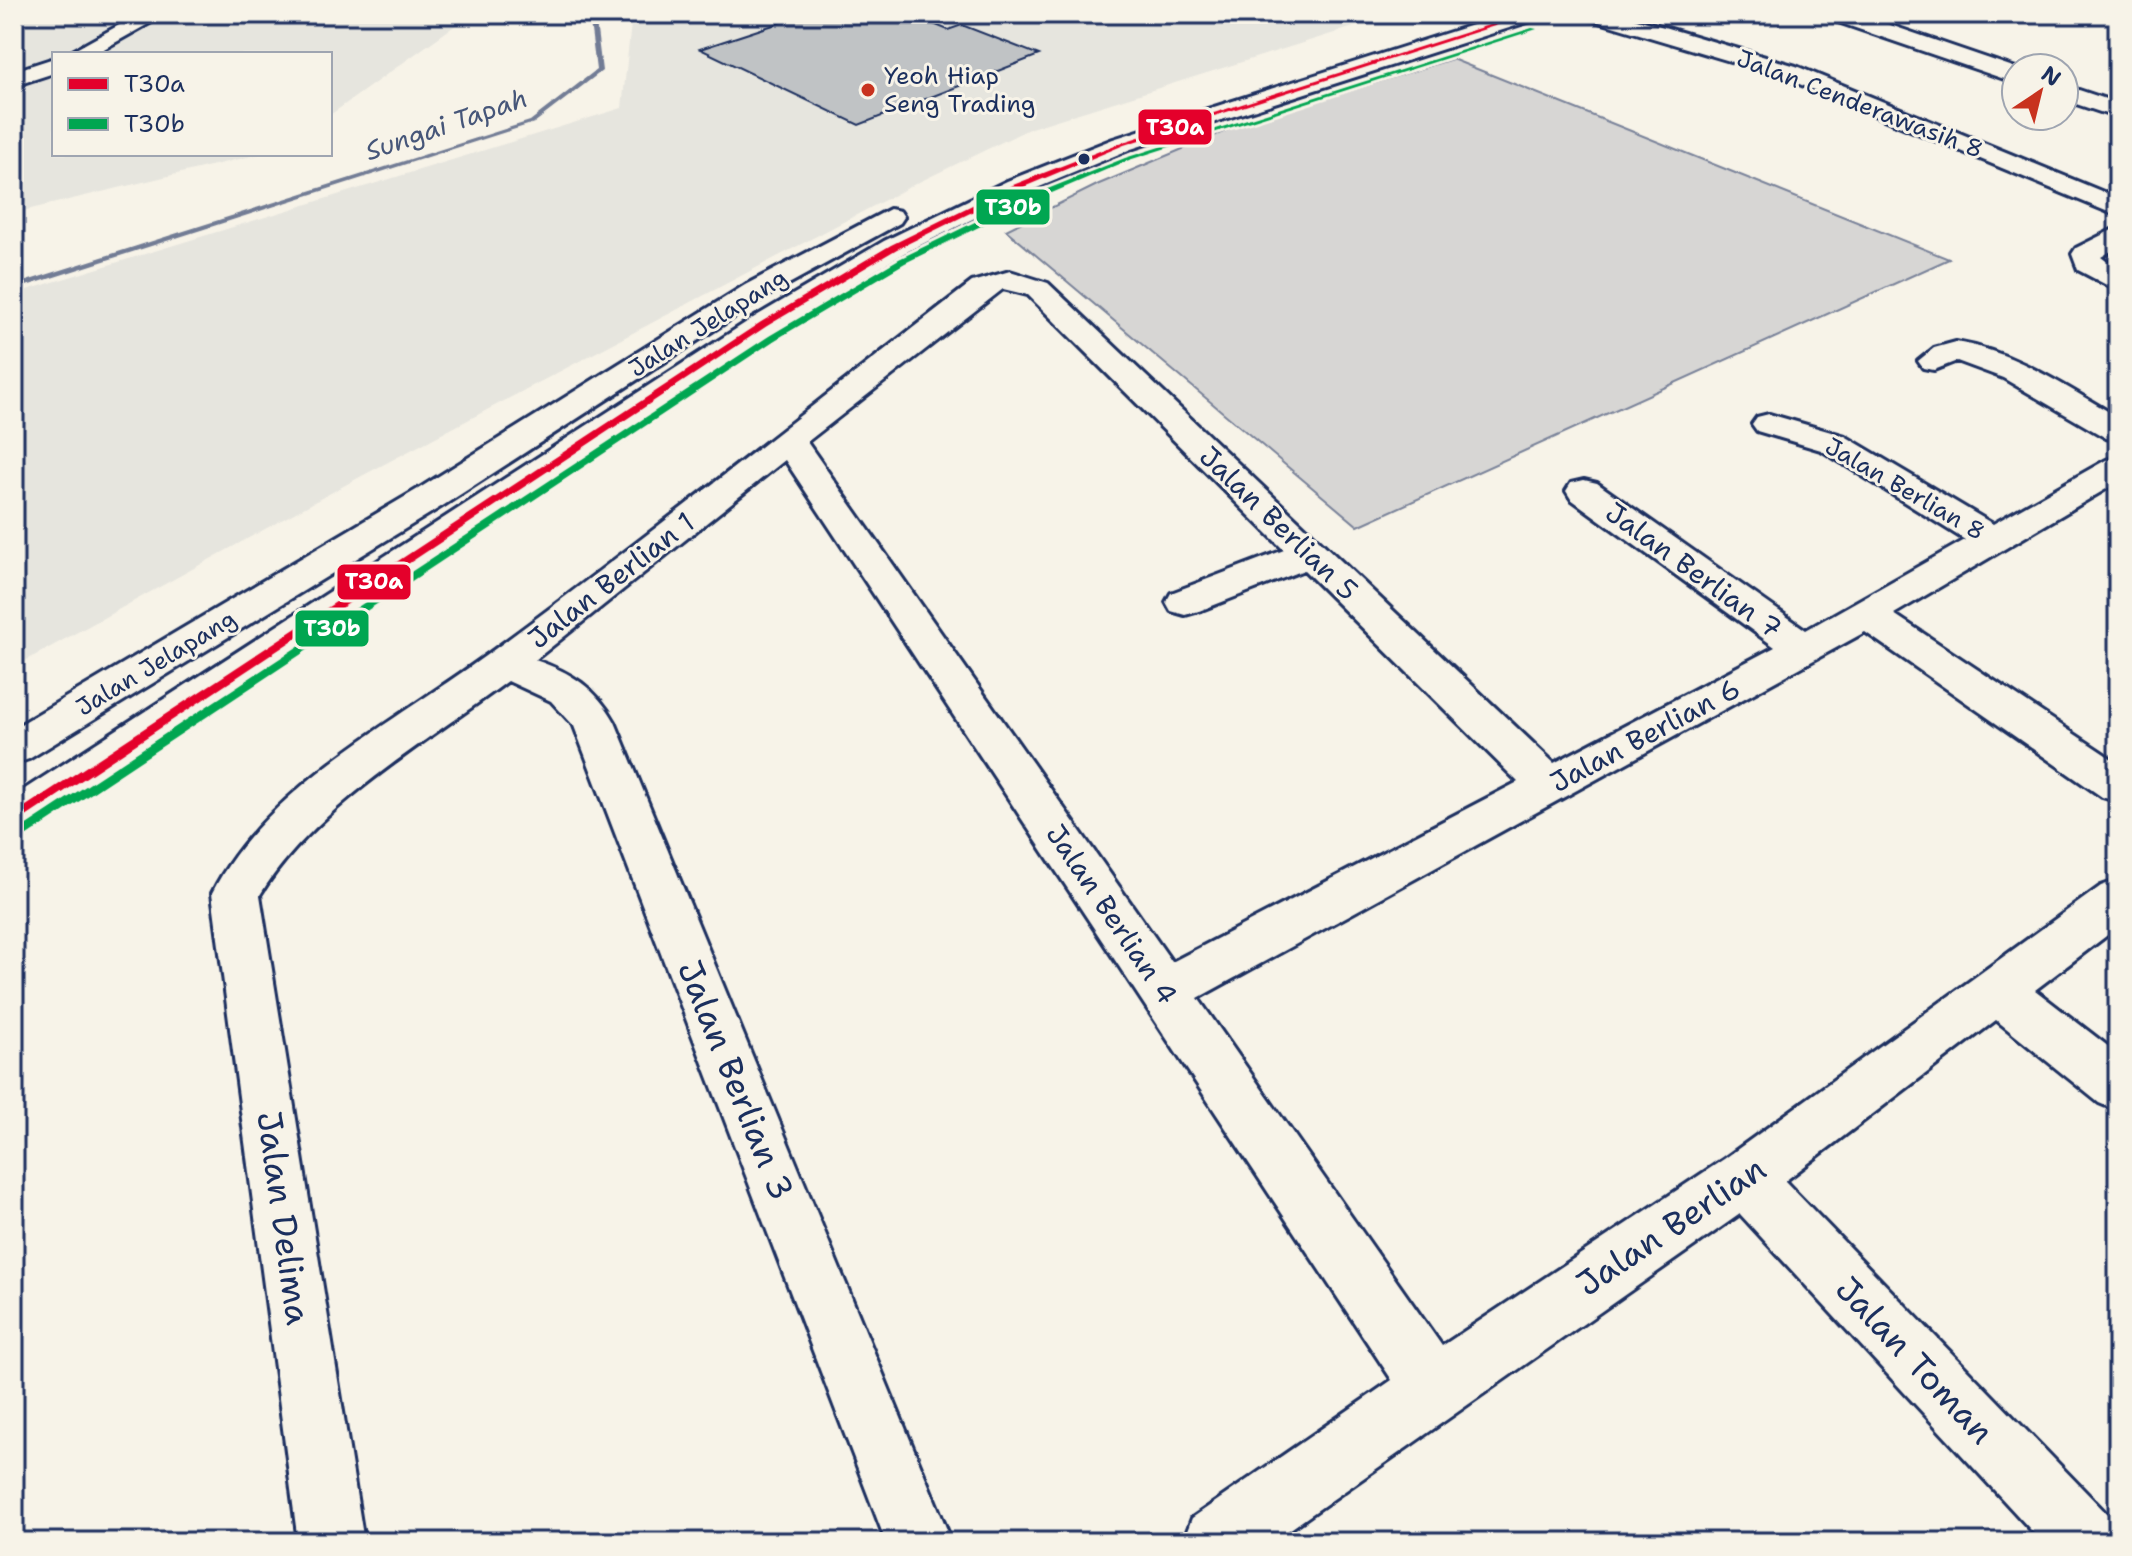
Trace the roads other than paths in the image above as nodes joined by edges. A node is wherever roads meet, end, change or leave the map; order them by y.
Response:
1 (155, 14) edge
2 (1529, 14) edge
3 (1597, 14) edge
4 (1837, 14) edge
5 (82, 52) edge
6 (52, 66) edge
7 (2000, 70) edge
8 (14, 79) edge
9 (2080, 98) edge
10 (1169, 104) dead end
11 (2118, 111) edge
12 (2118, 208) edge
13 (2118, 235) edge
14 (998, 278) joint
15 (2113, 280) edge
16 (1934, 361) dead end
17 (1769, 424) dead end
18 (2118, 431) edge
19 (789, 441) junction
20 (2118, 467) edge
21 (1584, 491) dead end
22 (1994, 541) junction
23 (1311, 553) junction
24 (1185, 602) dead end
25 (1866, 614) junction
26 (1805, 649) junction
27 (503, 664) junction
28 (14, 748) edge
29 (2118, 785) edge
30 (1550, 786) junction
31 (15, 818) edge
32 (236, 893) joint
33 (2118, 900) edge
34 (1165, 991) junction
35 (1999, 992) junction
36 (2118, 1086) edge
37 (1744, 1178) junction
38 (1434, 1388) junction
39 (331, 1542) edge
40 (919, 1542) edge
41 (1216, 1542) edge
42 (2087, 1542) edge

1 - 5 street
2 - 31 street, Jalan Jelapang
3 - 12 street, Jalan Cenderawasih 8
4 - 7 street
6 - 8 street
9 - 11 street
10 - 28 street, Jalan Jelapang
13 - 15 street
14 - 19 street, Jalan Berlian 1
14 - 23 street, Jalan Berlian 5
16 - 18 street
17 - 22 street, Jalan Berlian 8
19 - 27 street, Jalan Berlian 1
19 - 34 street, Jalan Berlian 4
20 - 22 street, Jalan Berlian 6
21 - 26 street, Jalan Berlian 7
22 - 25 street, Jalan Berlian 6
23 - 24 street
23 - 30 street, Jalan Berlian 5
25 - 26 street, Jalan Berlian 6
25 - 29 street
26 - 30 street, Jalan Berlian 6
27 - 32 street, Jalan Berlian 1
27 - 40 street, Jalan Berlian 3
30 - 34 street, Jalan Berlian 6
32 - 39 street, Jalan Delima
33 - 35 street, Jalan Berlian
34 - 38 street, Jalan Berlian 4
35 - 36 street
35 - 37 street, Jalan Berlian
37 - 38 street, Jalan Berlian
37 - 42 street, Jalan Toman
38 - 41 street, Jalan Berlian

